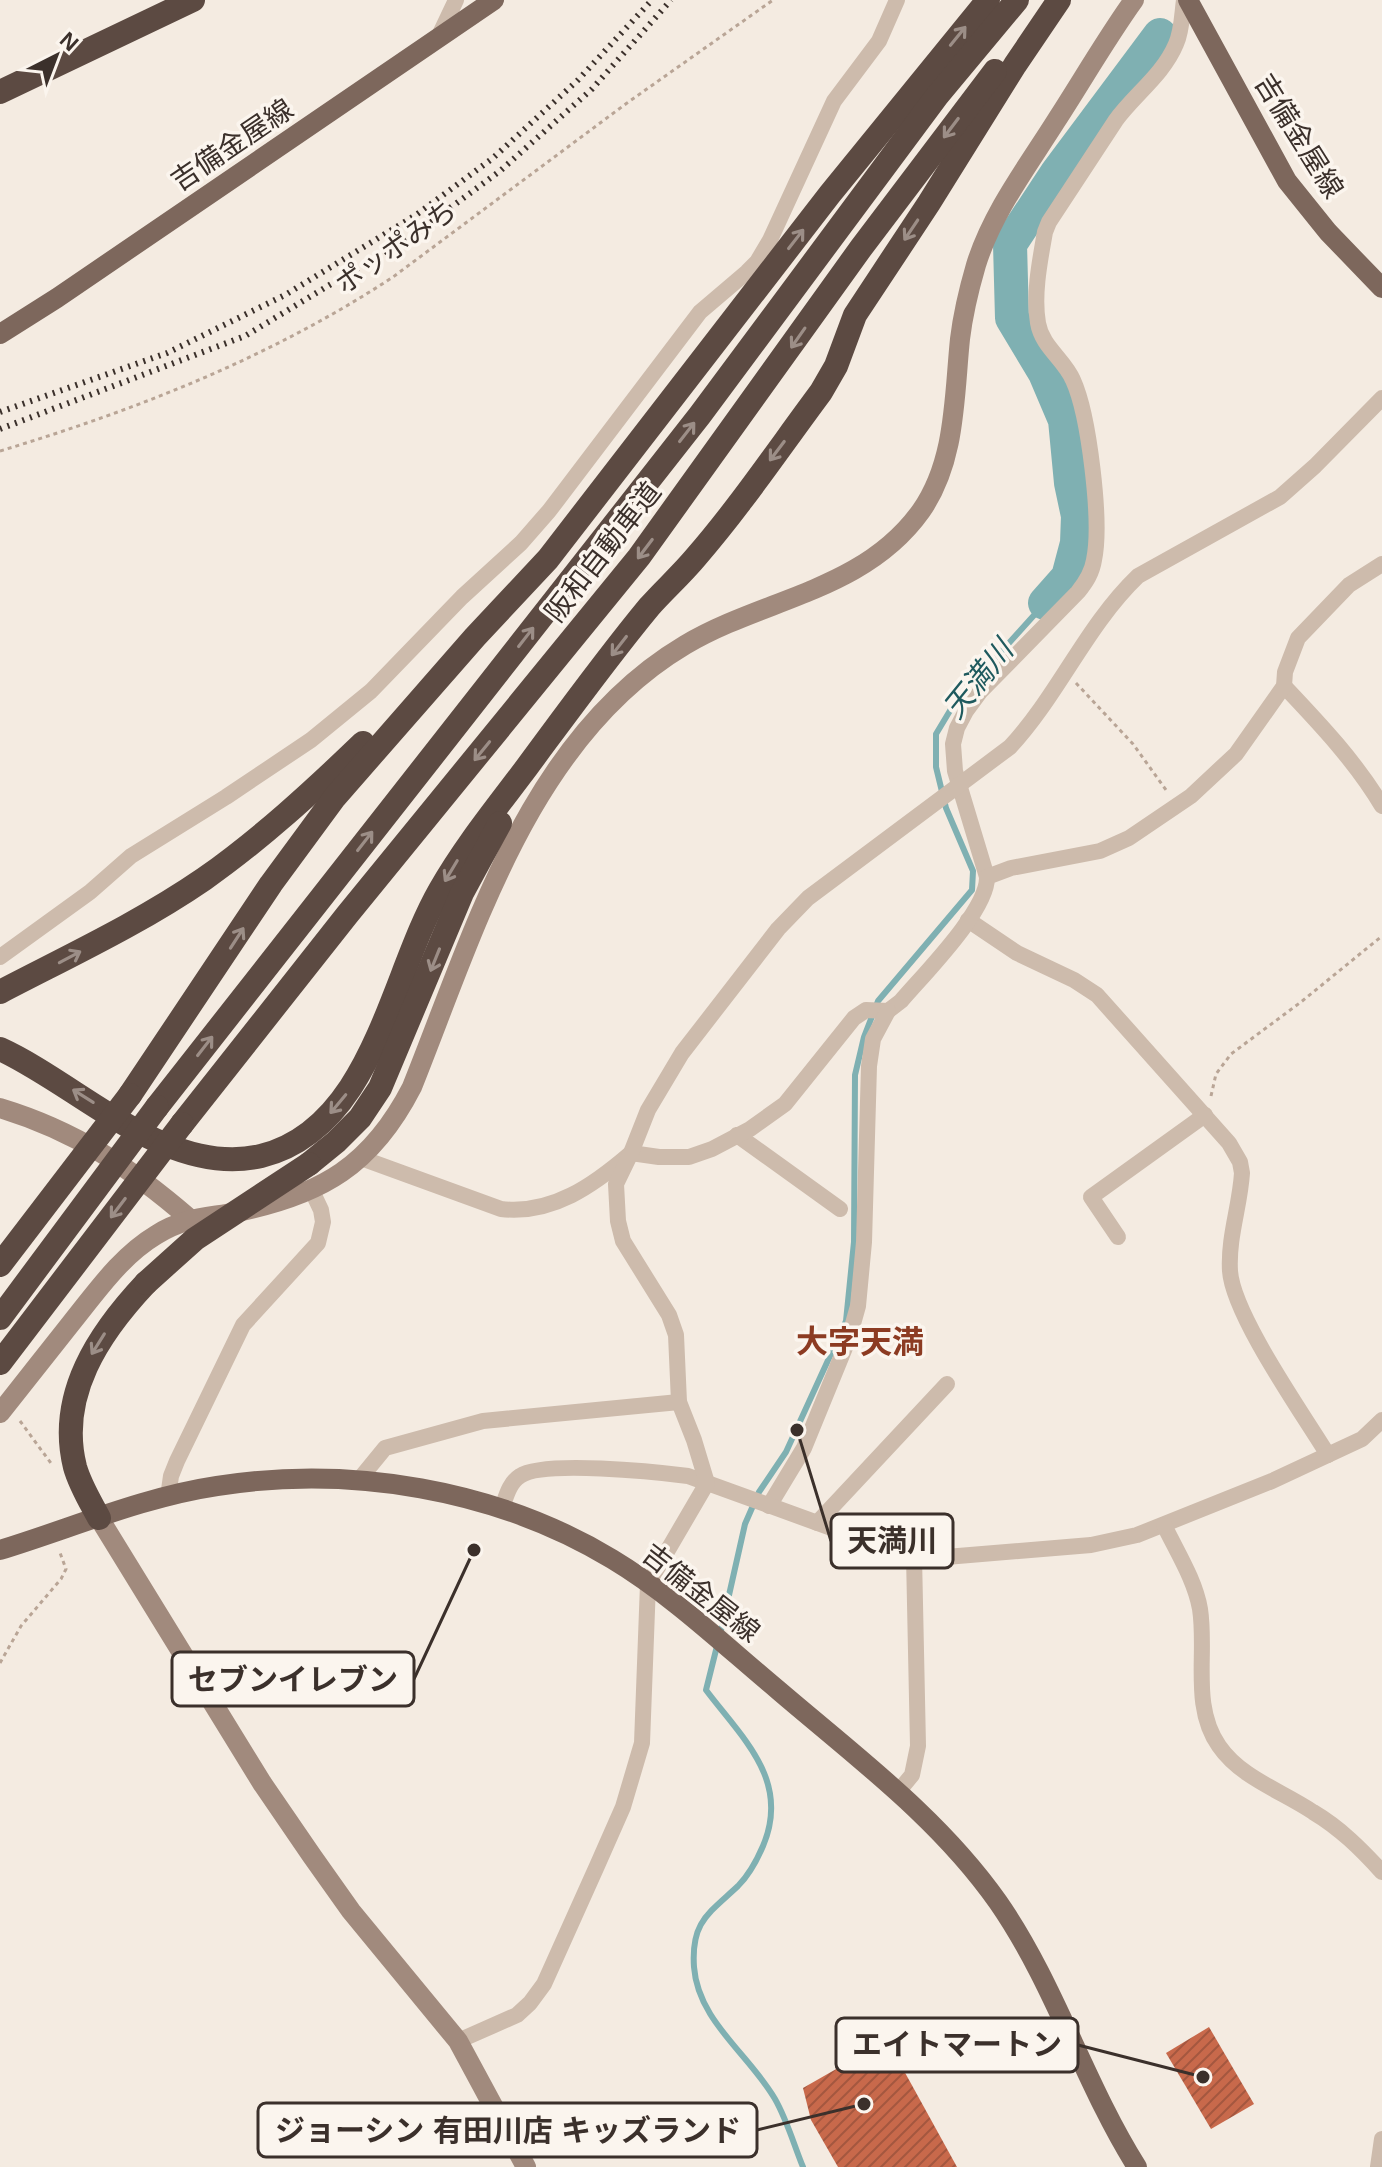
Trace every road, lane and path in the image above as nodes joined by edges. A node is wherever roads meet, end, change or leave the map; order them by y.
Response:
1 (193, 0) edge
2 (456, 0) edge
3 (494, 0) edge
4 (773, 0) edge
5 (897, 0) edge
6 (988, 0) edge
7 (1017, 0) edge
8 (1050, 0) edge
9 (1059, 0) edge
10 (1134, 0) edge
11 (1186, 0) edge
12 (438, 39) junction
13 (0, 92) edge
14 (1382, 288) edge
15 (0, 334) edge
16 (1382, 398) edge
17 (0, 451) edge
18 (1382, 564) edge
19 (475, 637) junction
20 (1065, 672) junction
21 (1284, 686) junction
22 (563, 718) junction
23 (957, 787) junction
24 (1382, 806) edge
25 (1177, 807) junction
26 (987, 877) junction
27 (968, 920) junction
28 (1382, 936) edge
29 (0, 957) edge
30 (0, 992) edge
31 (888, 1011) junction
32 (0, 1049) edge
33 (0, 1108) edge
34 (1207, 1118) junction
35 (737, 1135) junction
36 (631, 1153) junction
37 (361, 1158) junction
38 (312, 1191) junction
39 (840, 1209) dead end
40 (190, 1219) junction
41 (1118, 1237) dead end
42 (0, 1265) edge
43 (0, 1318) edge
44 (0, 1363) edge
45 (947, 1384) dead end
46 (679, 1402) junction
47 (4, 1408) edge
48 (1382, 1420) edge
49 (1328, 1455) junction
50 (58, 1475) dead end
51 (358, 1481) junction
52 (707, 1483) junction
53 (168, 1497) junction
54 (767, 1505) junction
55 (502, 1508) junction
56 (99, 1518) junction
57 (817, 1523) junction
58 (1164, 1525) junction
59 (50, 1533) junction
60 (0, 1550) edge
61 (914, 1556) junction
62 (648, 1584) junction
63 (0, 1663) edge
64 (898, 1792) junction
65 (1382, 1872) edge
66 (458, 2041) junction
67 (1382, 2139) edge
68 (526, 2167) edge
69 (1137, 2167) edge
70 (1378, 2167) edge

1 - 13 highway
2 - 12 street
3 - 12 main road, 吉備金屋線
4 - 17 path, ポッポみち
5 - 29 street
19 -> 6 highway
43 -> 7 highway, 阪和自動車道, bridge
8 -> 44 highway, 阪和自動車道, bridge
9 -> 22 highway
10 - 37 street
11 - 14 main road, 吉備金屋線
11 - 23 street
12 - 15 main road, 吉備金屋線
16 - 20 street
18 - 21 street
30 -> 19 highway
42 -> 19 highway, bridge
20 - 23 street
20 - 25 path
21 - 24 street
21 - 25 street
22 -> 32 highway
22 -> 56 highway, bridge
23 - 26 street
23 - 36 street
25 - 26 street
26 - 27 street
27 - 31 street
27 - 34 street
28 - 34 path
31 - 35 street
31 - 54 street
33 - 40 street
34 - 41 street
34 - 49 street
35 - 36 street
35 - 39 street
36 - 37 street
36 - 46 street
37 - 38 street
38 - 40 street
38 - 53 street
40 - 47 street
45 - 57 street
46 - 51 street
46 - 52 street
47 - 50 path
48 - 49 street
49 - 58 street
51 - 53 main road, 吉備金屋線
51 - 55 main road, 吉備金屋線
52 - 54 street
52 - 55 street
52 - 62 street
53 - 56 main road, 吉備金屋線
54 - 57 street
55 - 62 main road, 吉備金屋線
56 - 59 main road, 吉備金屋線
56 - 66 street
57 - 61 street
58 - 61 street
58 - 65 street
59 - 60 main road, 吉備金屋線
59 - 63 path
61 - 64 street
62 - 64 main road, 吉備金屋線
62 - 66 street
64 - 69 main road, 吉備金屋線
66 - 68 street
67 - 70 street

